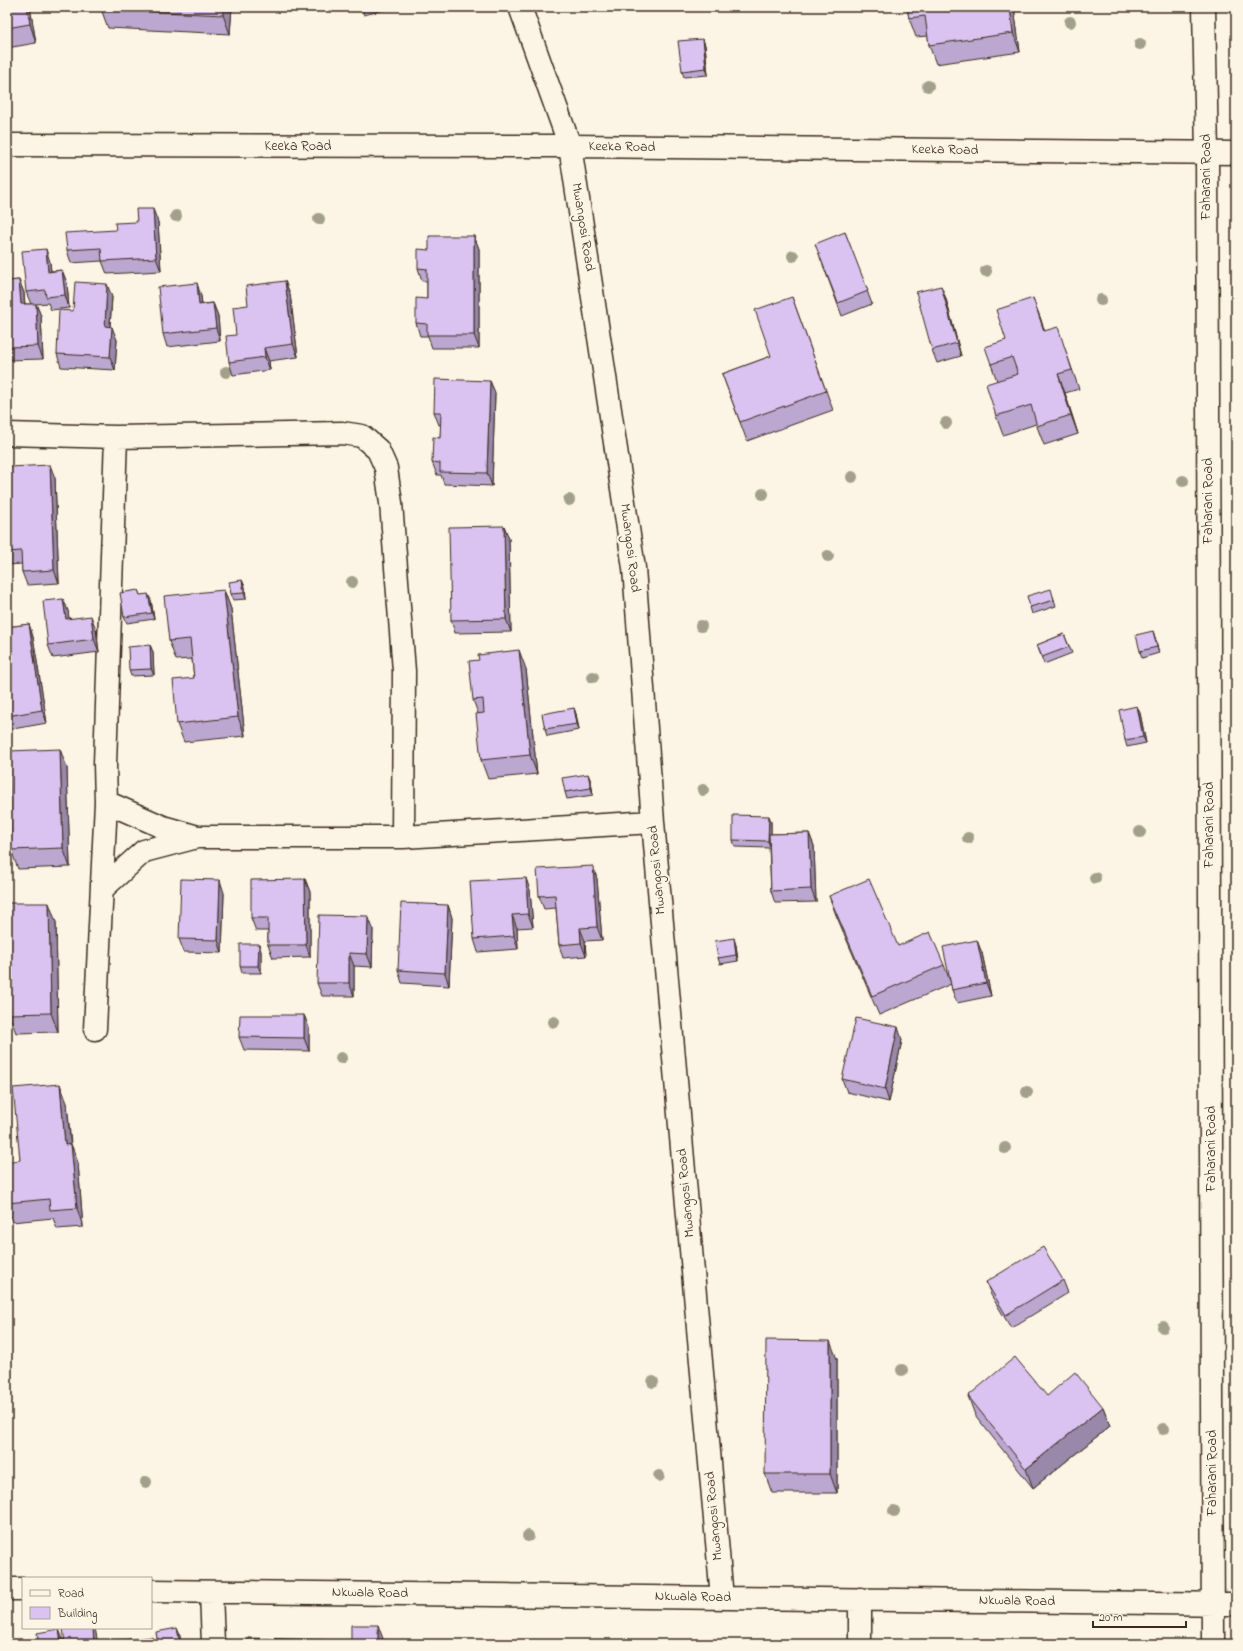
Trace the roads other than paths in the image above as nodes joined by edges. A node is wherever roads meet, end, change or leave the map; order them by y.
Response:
1 (520, 7) edge
2 (1204, 7) edge
3 (7, 145) edge
4 (570, 146) junction
5 (1206, 153) junction
6 (1236, 153) edge
7 (7, 434) edge
8 (116, 437) junction
9 (106, 802) junction
10 (653, 822) junction
11 (198, 837) junction
12 (403, 837) junction
13 (102, 889) junction
14 (95, 1029) dead end
15 (7, 1589) edge
16 (22, 1589) edge
17 (152, 1591) edge
18 (211, 1592) junction
19 (722, 1598) junction
20 (860, 1599) junction
21 (1212, 1604) junction
22 (1236, 1604) edge
23 (213, 1644) edge
24 (860, 1644) edge
25 (1212, 1644) edge

1 - 4 street, Mwangosi Road
2 - 5 street, Faharani Road
3 - 4 street, Keeka Road
4 - 5 street, Keeka Road
4 - 10 street, Mwangosi Road
5 - 6 street, Keeka Road
5 - 21 street, Faharani Road
7 - 8 street
8 - 9 street
8 - 12 street
9 - 11 street
9 - 13 street
10 - 12 street
10 - 19 street, Mwangosi Road
11 - 12 street
11 - 13 street
13 - 14 street
15 - 16 street
17 - 18 street, Nkwala Road
18 - 19 street, Nkwala Road
18 - 23 street
19 - 20 street, Nkwala Road
20 - 21 street, Nkwala Road
20 - 24 street
21 - 22 street, Nkwala Road
21 - 25 street, Faharani Road

